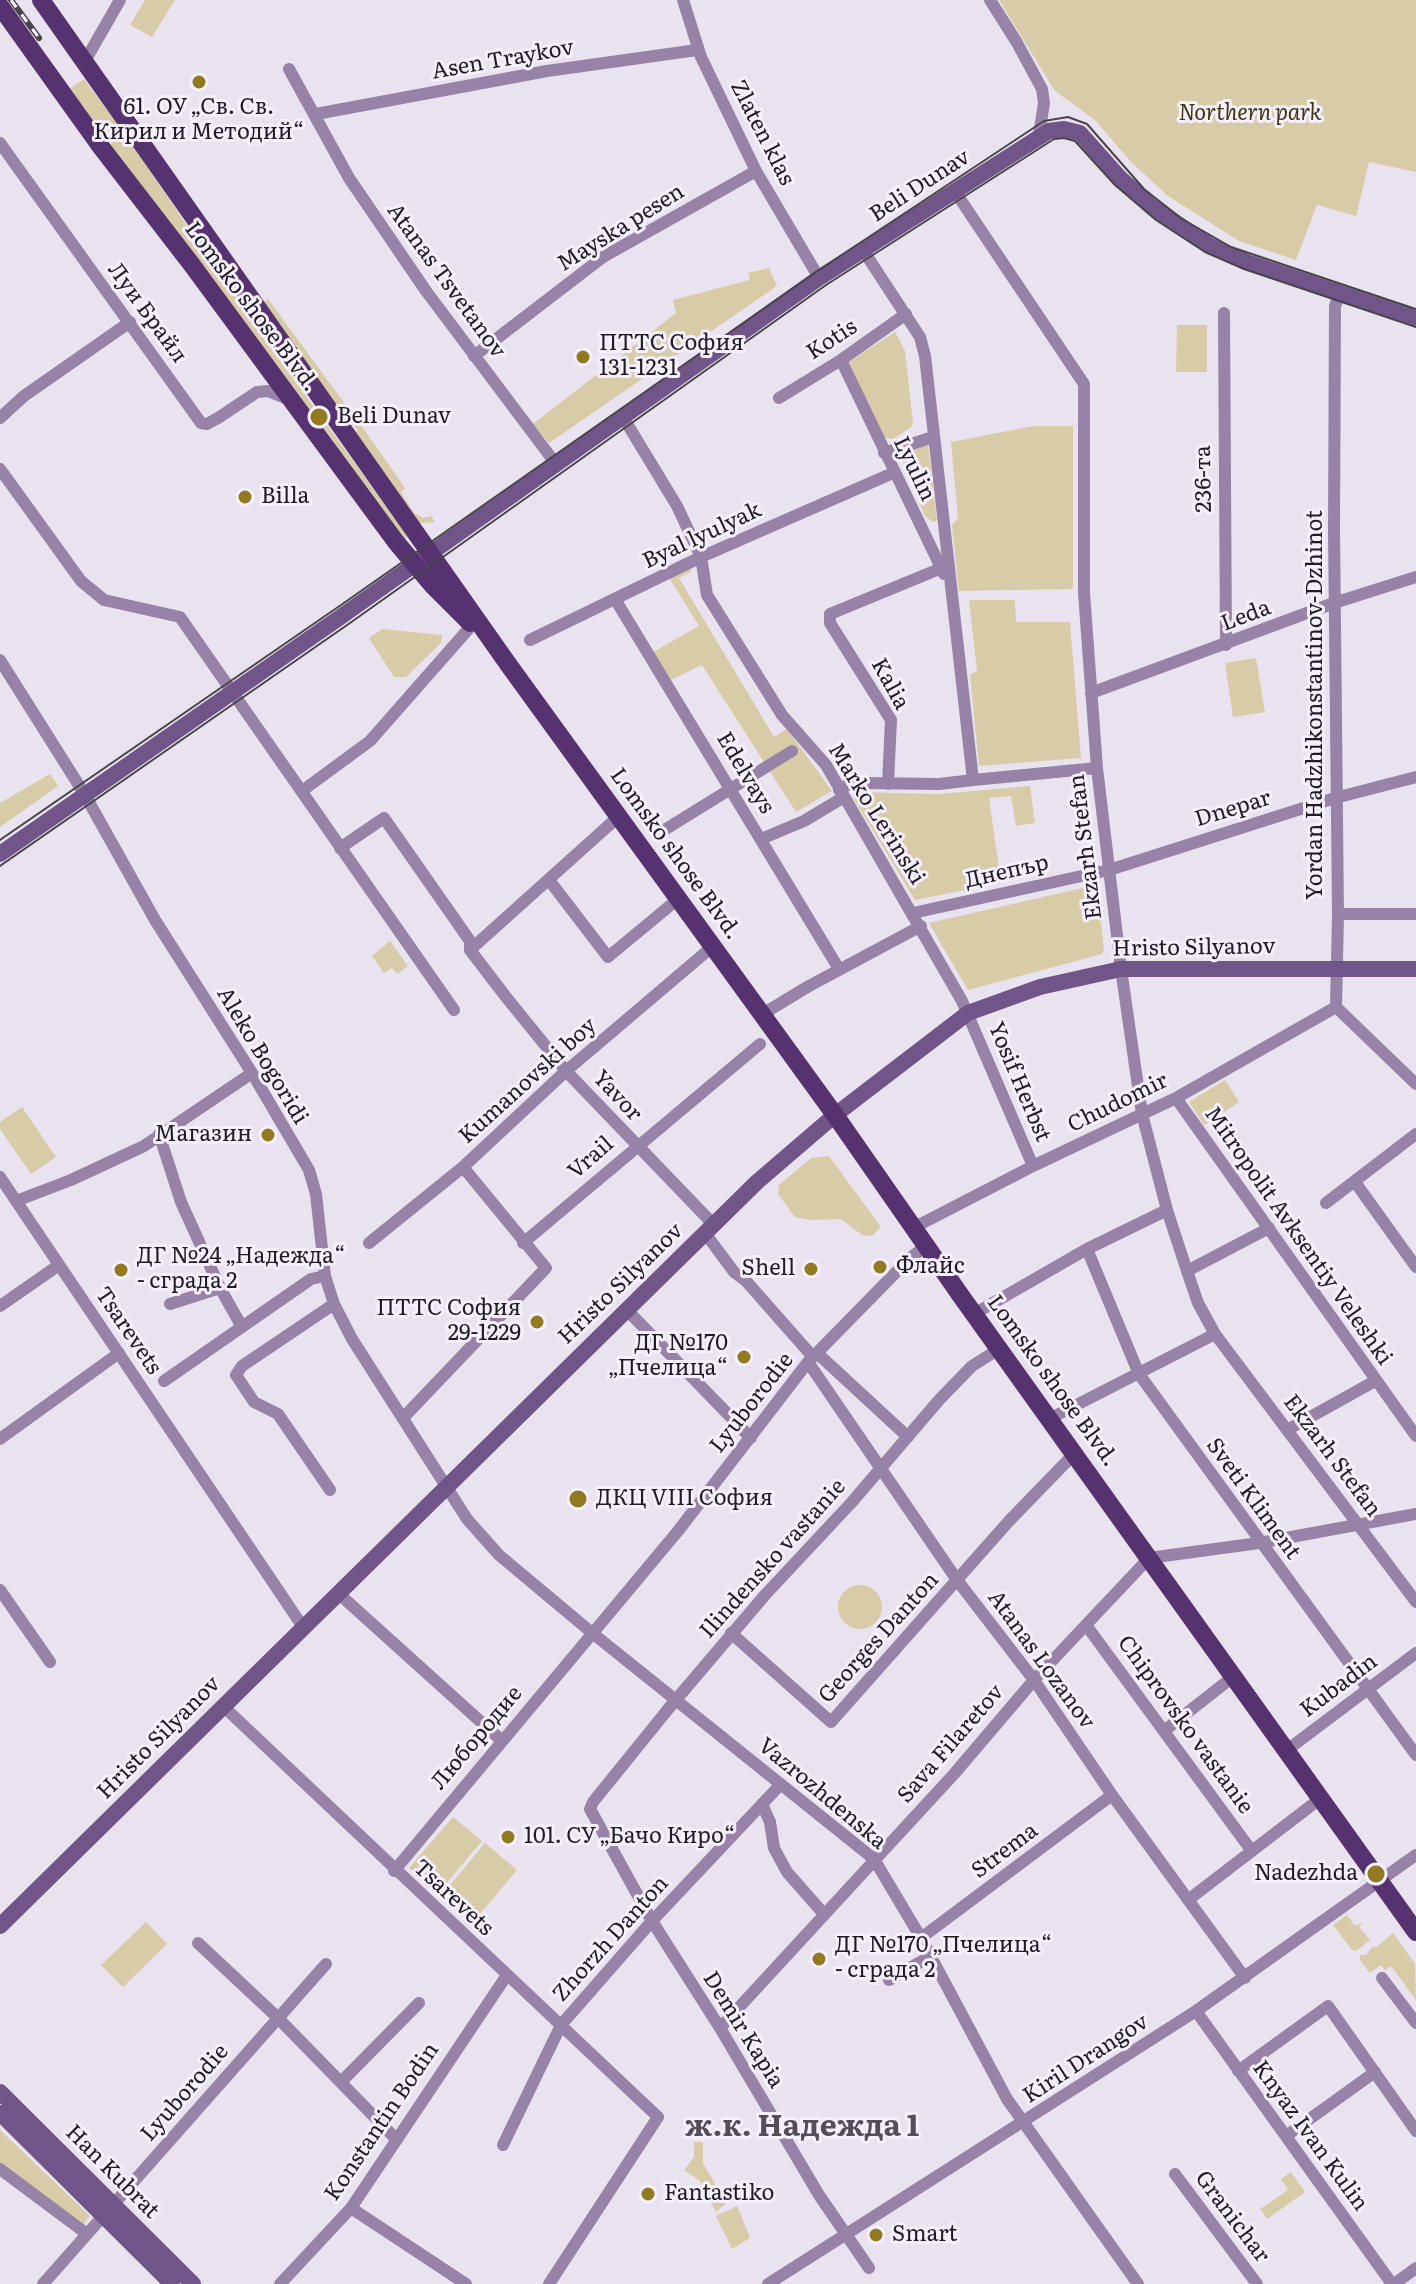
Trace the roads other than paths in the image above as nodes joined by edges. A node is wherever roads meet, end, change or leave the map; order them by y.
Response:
1 (41, 0) edge
2 (120, 0) edge
3 (683, 0) edge
4 (990, 0) edge
5 (0, 6) edge
6 (697, 50) junction
7 (85, 61) junction
8 (289, 69) dead end
9 (316, 114) junction
10 (1039, 135) junction
11 (0, 143) edge
12 (5, 160) edge
13 (756, 171) junction
14 (954, 190) junction
15 (863, 250) junction
16 (819, 278) junction
17 (1340, 293) junction
18 (1224, 313) dead end
19 (906, 314) junction
20 (1416, 318) edge
21 (130, 322) junction
22 (474, 356) junction
23 (841, 360) junction
24 (779, 398) dead end
25 (292, 401) junction
26 (623, 417) junction
27 (0, 418) edge
28 (933, 437) junction
29 (884, 453) junction
30 (556, 464) junction
31 (0, 469) edge
32 (893, 473) junction
33 (431, 553) junction
34 (701, 557) junction
35 (415, 564) junction
36 (945, 567) junction
37 (1416, 577) edge
38 (615, 599) junction
39 (1334, 603) junction
40 (472, 625) junction
41 (530, 640) dead end
42 (1226, 645) junction
43 (0, 660) edge
44 (508, 664) junction
45 (234, 692) junction
46 (1091, 693) junction
47 (792, 751) dead end
48 (1097, 768) junction
49 (1416, 777) edge
50 (973, 780) junction
51 (888, 784) junction
52 (732, 790) junction
53 (302, 791) junction
54 (841, 793) junction
55 (85, 795) junction
56 (1335, 798) junction
57 (618, 817) junction
58 (661, 832) dead end
59 (761, 839) junction
60 (340, 848) junction
61 (0, 854) edge
62 (1109, 870) junction
63 (549, 880) junction
64 (678, 899) junction
65 (913, 913) junction
66 (1338, 914) junction
67 (1416, 914) edge
68 (921, 926) junction
69 (712, 947) junction
70 (470, 950) junction
71 (839, 969) junction
72 (1121, 969) junction
73 (1336, 969) junction
74 (1416, 969) edge
75 (1336, 1007) junction
76 (454, 1010) dead end
77 (968, 1013) junction
78 (761, 1015) junction
79 (760, 1044) dead end
80 (566, 1071) junction
81 (252, 1073) junction
82 (1416, 1084) edge
83 (1176, 1098) junction
84 (1142, 1114) junction
85 (835, 1115) junction
86 (159, 1134) junction
87 (1416, 1134) edge
88 (636, 1146) junction
89 (1033, 1166) junction
90 (463, 1167) junction
91 (0, 1177) edge
92 (1355, 1182) junction
93 (16, 1201) junction
94 (1326, 1203) dead end
95 (1167, 1210) junction
96 (913, 1228) junction
97 (1269, 1228) junction
98 (709, 1229) junction
99 (369, 1243) dead end
100 (523, 1243) junction
101 (926, 1246) junction
102 (1087, 1249) junction
103 (59, 1265) junction
104 (1416, 1267) edge
105 (1187, 1271) junction
106 (325, 1276) junction
107 (220, 1288) junction
108 (170, 1304) dead end
109 (334, 1304) junction
110 (0, 1306) edge
111 (626, 1309) junction
112 (974, 1314) junction
113 (242, 1327) junction
114 (1215, 1334) junction
115 (999, 1349) junction
116 (119, 1353) junction
117 (813, 1358) junction
118 (1139, 1374) junction
119 (164, 1381) dead end
120 (1375, 1381) junction
121 (403, 1418) junction
122 (1049, 1419) junction
123 (1287, 1430) junction
124 (1416, 1436) edge
125 (908, 1437) junction
126 (751, 1438) junction
127 (0, 1439) edge
128 (1074, 1454) junction
129 (880, 1470) junction
130 (446, 1488) junction
131 (330, 1490) dead end
132 (1416, 1514) edge
133 (1360, 1525) junction
134 (1259, 1543) junction
135 (1149, 1558) junction
136 (957, 1580) junction
137 (0, 1590) edge
138 (338, 1593) junction
139 (1416, 1602) edge
140 (1086, 1625) junction
141 (303, 1627) junction
142 (591, 1632) junction
143 (731, 1633) junction
144 (1416, 1653) edge
145 (50, 1662) dead end
146 (1234, 1676) junction
147 (1034, 1680) junction
148 (1368, 1689) junction
149 (676, 1700) junction
150 (223, 1706) junction
151 (1164, 1731) junction
152 (501, 1740) junction
153 (1287, 1750) junction
154 (1416, 1755) edge
155 (781, 1784) junction
156 (1112, 1795) junction
157 (1321, 1798) junction
158 (762, 1804) junction
159 (590, 1809) joint
160 (1251, 1850) junction
161 (1416, 1855) edge
162 (874, 1859) junction
163 (394, 1871) junction
164 (1380, 1882) junction
165 (1188, 1900) junction
166 (823, 1913) junction
167 (652, 1921) junction
168 (0, 1926) edge
169 (1416, 1932) edge
170 (921, 1938) junction
171 (198, 1943) dead end
172 (931, 1956) junction
173 (326, 1964) dead end
174 (507, 1975) junction
175 (1245, 1978) junction
176 (1382, 1978) dead end
177 (889, 1980) dead end
178 (419, 2003) dead end
179 (1196, 2011) junction
180 (277, 2017) junction
181 (1416, 2023) edge
182 (561, 2025) junction
183 (720, 2028) junction
184 (1238, 2071) junction
185 (1375, 2072) junction
186 (341, 2082) junction
187 (0, 2092) edge
188 (0, 2113) edge
189 (1024, 2123) junction
190 (1416, 2131) edge
191 (1286, 2136) junction
192 (397, 2140) junction
193 (503, 2145) dead end
194 (0, 2169) edge
195 (1175, 2174) dead end
196 (351, 2208) junction
197 (108, 2211) junction
198 (87, 2234) junction
199 (846, 2235) junction
200 (869, 2268) dead end
201 (1416, 2268) edge
202 (43, 2284) edge
203 (172, 2284) edge
204 (193, 2284) edge
205 (280, 2284) edge
206 (466, 2284) edge
207 (549, 2284) edge
208 (768, 2284) edge
209 (1138, 2284) edge
210 (1257, 2284) edge
211 (1393, 2284) edge

1 - 7 main road, Lomsko shose Blvd.
2 - 7 street
3 - 6 street, Zlaten klas
4 - 10 street
5 - 25 main road, Lomsko shose Blvd.
6 - 9 street, Asen Traykov
6 - 13 street, Zlaten klas
7 - 33 main road, Lomsko shose Blvd.
8 - 9 street, Atanas Tsvetanov
9 - 22 street, Atanas Tsvetanov
10 - 14 street, Beli Dunav
10 - 17 street
11 - 12 street, Луи Брайл
12 - 21 street, Луи Брайл
13 - 16 street, Zlaten klas
13 - 22 street, Mayska pesen
14 - 15 street, Beli Dunav
14 - 46 street, Ekzarh Stefan
15 - 16 street, Beli Dunav
15 - 19 street
16 - 26 street, Beli Dunav
17 - 20 street
17 - 39 street, Yordan Hadzhikonstantinov-Dzhinot
18 - 42 street, 236-та
19 - 23 street, Kotis
19 - 28 street
21 - 25 street, Луи Брайл
21 - 27 street
22 - 30 street, Atanas Tsvetanov
23 - 24 street, Kotis
23 - 29 street, Lyulin
25 - 35 main road, Lomsko shose Blvd.
26 - 30 street, Beli Dunav
26 - 34 street, Marko Lerinski
28 - 29 street
28 - 36 street
29 - 32 street, Lyulin
30 - 33 street, Beli Dunav
31 - 45 street
32 - 34 street, Byal lyulyak
32 - 36 street, Lyulin
33 - 35 street, Beli Dunav
33 - 44 main road, Lomsko shose Blvd.
34 - 38 street, Byal lyulyak
34 - 54 street, Marko Lerinski
35 - 40 main road, Lomsko shose Blvd.
35 - 45 street, Beli Dunav
36 - 50 street
36 - 51 street, Kalia
37 - 39 street, Leda
38 - 41 street, Byal lyulyak
38 - 52 street, Edelvays
39 - 42 street, Leda
39 - 56 street, Yordan Hadzhikonstantinov-Dzhinot
40 - 44 main road, Lomsko shose Blvd.
40 - 53 street
42 - 46 street, Leda
43 - 55 street, Aleko Bogoridi
44 - 57 main road, Lomsko shose Blvd.
45 - 53 street
45 - 55 street, Beli Dunav
46 - 48 street, Ekzarh Stefan
47 - 52 street
48 - 50 street
48 - 62 street, Ekzarh Stefan
49 - 56 street, Dnepar
50 - 51 street
51 - 54 street
52 - 58 street
52 - 59 street, Edelvays
53 - 60 street
54 - 59 street
54 - 65 street, Marko Lerinski
55 - 61 street, Beli Dunav
55 - 81 street, Aleko Bogoridi
56 - 62 street, Dnepar
56 - 66 street, Yordan Hadzhikonstantinov-Dzhinot
57 - 63 street
57 - 64 main road, Lomsko shose Blvd.
59 - 71 street, Edelvays
60 - 70 street, Yavor
60 - 76 street
62 - 65 street, Днепър
62 - 72 street, Ekzarh Stefan
63 - 64 street
63 - 70 street
64 - 69 main road, Lomsko shose Blvd.
65 - 68 street, Marko Lerinski
66 - 67 street
66 - 73 street, Yordan Hadzhikonstantinov-Dzhinot
68 - 71 street
68 - 77 street, Marko Lerinski
69 - 78 main road, Lomsko shose Blvd.
69 - 80 street, Kumanovski boy
70 - 80 street, Yavor
71 - 78 street
72 - 73 street, Hristo Silyanov
72 - 77 street, Hristo Silyanov
72 - 84 street, Ekzarh Stefan
73 - 74 street, Hristo Silyanov
73 - 75 street, Yordan Hadzhikonstantinov-Dzhinot
75 - 82 street
75 - 83 street, Chudomir
77 - 85 street, Hristo Silyanov
77 - 89 street, Yosif Herbst
78 - 85 main road, Lomsko shose Blvd.
79 - 88 street, Vrail
80 - 88 street, Yavor
80 - 90 street, Kumanovski boy
81 - 86 street
81 - 106 street, Aleko Bogoridi
83 - 84 street, Chudomir
83 - 97 street, Mitropolit Avksentiy Veleshki
84 - 89 street, Chudomir
84 - 95 street, Ekzarh Stefan
85 - 96 main road, Lomsko shose Blvd.
85 - 98 street, Hristo Silyanov
86 - 93 street
86 - 107 street
87 - 92 street
88 - 98 street, Yavor
88 - 100 street, Vrail
89 - 96 street, Chudomir
90 - 99 street, Kumanovski boy
90 - 100 street
91 - 93 street, Tsarevets
92 - 94 street
92 - 104 street
93 - 103 street, Tsarevets
95 - 102 street
95 - 105 street, Ekzarh Stefan
96 - 101 main road, Lomsko shose Blvd.
97 - 105 street
97 - 120 street, Mitropolit Avksentiy Veleshki
98 - 111 street, Hristo Silyanov
98 - 117 street, Yavor
100 - 121 street
101 - 112 main road, Lomsko shose Blvd.
101 - 117 street, Lyuborodie
102 - 112 street
102 - 118 street, Sveti Kliment
103 - 110 street
103 - 116 street, Tsarevets
105 - 114 street, Ekzarh Stefan
106 - 109 street, Aleko Bogoridi
106 - 113 street
107 - 108 street
107 - 113 street
109 - 121 street, Aleko Bogoridi
109 - 131 street
111 - 126 street
111 - 130 street, Hristo Silyanov
112 - 115 main road, Lomsko shose Blvd.
113 - 119 street
114 - 118 street
114 - 123 street, Ekzarh Stefan
115 - 122 main road, Lomsko shose Blvd.
115 - 125 street, Ilindensko vastanie
116 - 127 street
116 - 141 street, Tsarevets
117 - 125 street
117 - 126 street, Lyuborodie
117 - 129 street, Atanas Lozanov
118 - 122 street
118 - 134 street, Sveti Kliment
120 - 123 street
120 - 124 street, Mitropolit Avksentiy Veleshki
121 - 130 street, Aleko Bogoridi
122 - 128 main road, Lomsko shose Blvd.
123 - 133 street, Ekzarh Stefan
125 - 129 street, Ilindensko vastanie
126 - 142 street, Lyuborodie
128 - 135 main road, Lomsko shose Blvd.
128 - 136 street, Georges Danton
129 - 136 street, Atanas Lozanov
129 - 143 street, Ilindensko vastanie
130 - 138 street, Hristo Silyanov
130 - 142 street, Vazrozhdenska
132 - 133 street
133 - 134 street
133 - 139 street, Ekzarh Stefan
134 - 135 street
134 - 148 street, Sveti Kliment
135 - 140 street, Sava Filaretov
135 - 146 main road, Lomsko shose Blvd.
136 - 143 street, Georges Danton
136 - 147 street, Atanas Lozanov
137 - 145 street
138 - 141 street, Hristo Silyanov
138 - 152 street
140 - 147 street, Sava Filaretov
140 - 151 street, Chiprovsko vastanie
141 - 150 street, Hristo Silyanov
142 - 149 street, Vazrozhdenska
142 - 152 street, Любородие
143 - 149 street, Ilindensko vastanie
144 - 148 street, Kubadin
146 - 151 street
146 - 153 main road, Lomsko shose Blvd.
147 - 156 street, Atanas Lozanov
147 - 162 street, Sava Filaretov
148 - 153 street, Kubadin
148 - 154 street, Sveti Kliment
149 - 155 street, Vazrozhdenska
149 - 159 street, Ilindensko vastanie
150 - 163 street, Tsarevets
150 - 168 street, Hristo Silyanov
151 - 160 street, Chiprovsko vastanie
152 - 163 street, Любородие
153 - 157 main road, Lomsko shose Blvd.
155 - 158 street, Zhorzh Danton
155 - 162 street, Vazrozhdenska
156 - 165 street, Atanas Lozanov
156 - 170 street, Strema
157 - 160 street
157 - 164 main road, Lomsko shose Blvd.
158 - 166 street
158 - 167 street, Zhorzh Danton
159 - 167 street, Demir Kapia
160 - 165 street
161 - 164 street, Kiril Drangov
162 - 166 street, Sava Filaretov
162 - 170 street, Vazrozhdenska
163 - 174 street, Tsarevets
164 - 169 main road, Lomsko shose Blvd.
164 - 175 street, Kiril Drangov
165 - 175 street, Atanas Lozanov
166 - 183 street, Sava Filaretov
167 - 182 street, Zhorzh Danton
167 - 183 street, Demir Kapia
170 - 172 street, Vazrozhdenska
171 - 180 street
172 - 177 street
172 - 189 street, Vazrozhdenska
173 - 180 street, Lyuborodie
174 - 182 street, Tsarevets
174 - 192 street, Konstantin Bodin
175 - 179 street, Kiril Drangov
176 - 181 street
178 - 186 street
179 - 184 street, Knyaz Ivan Kulin
179 - 189 street, Kiril Drangov
180 - 186 street
180 - 197 street, Lyuborodie
182 - 193 street, Zhorzh Danton
182 - 207 street, Tsarevets
183 - 199 street, Demir Kapia
184 - 185 street
184 - 191 street, Knyaz Ivan Kulin
185 - 190 street
185 - 191 street
186 - 192 street
187 - 197 street, Han Kubrat
188 - 197 street, Han Kubrat
189 - 199 street, Kiril Drangov
189 - 209 street, Vazrozhdenska
191 - 211 street, Knyaz Ivan Kulin
192 - 196 street, Konstantin Bodin
194 - 198 street
195 - 210 street, Granichar
196 - 205 street, Konstantin Bodin
196 - 206 street
197 - 198 street, Lyuborodie
197 - 203 street, Han Kubrat
197 - 204 street, Han Kubrat
198 - 202 street, Lyuborodie
199 - 200 street, Demir Kapia
199 - 208 street, Kiril Drangov
201 - 211 street

